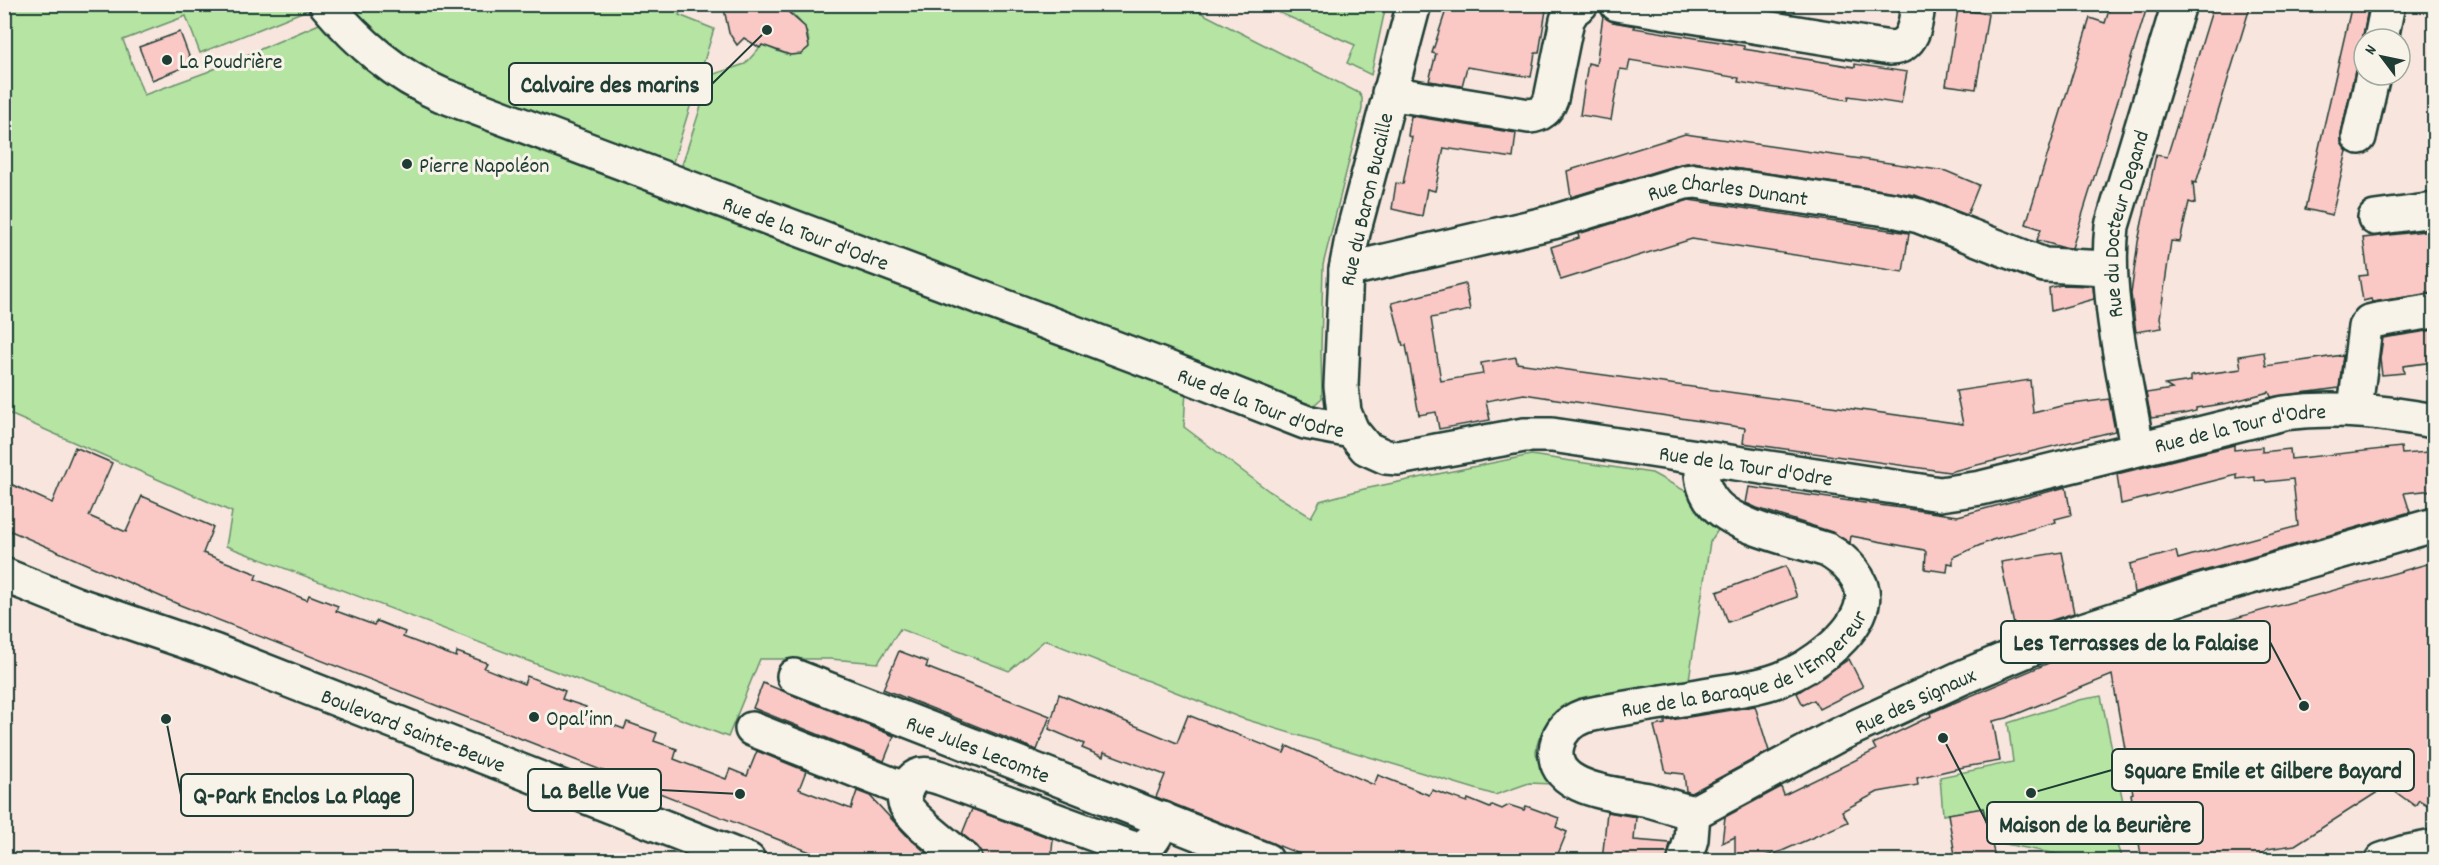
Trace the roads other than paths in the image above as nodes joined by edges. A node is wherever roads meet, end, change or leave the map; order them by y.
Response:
1 (326, 4) edge
2 (1414, 4) edge
3 (1581, 4) edge
4 (1617, 4) edge
5 (1918, 4) edge
6 (2179, 4) edge
7 (2388, 4) edge
8 (2383, 27) edge
9 (2370, 87) edge
10 (1389, 93) junction
11 (2359, 136) dead end
12 (2434, 210) edge
13 (2375, 218) dead end
14 (2109, 268) junction
15 (1346, 270) junction
16 (2434, 311) edge
17 (2355, 409) junction
18 (2434, 421) edge
19 (1352, 431) junction
20 (2137, 448) junction
21 (1702, 459) junction
22 (2434, 525) edge
23 (4, 555) edge
24 (4, 575) edge
25 (214, 651) junction
26 (794, 676) dead end
27 (752, 729) dead end
28 (906, 790) junction
29 (1693, 813) junction
30 (1163, 819) junction
31 (2434, 847) edge
32 (748, 861) edge
33 (965, 861) edge
34 (1266, 861) edge
35 (1685, 861) edge
36 (2382, 861) edge

1 - 19 street, Rue de la Tour d'Odre
2 - 10 street, Rue du Baron Bucaille
3 - 10 street
4 - 5 street
6 - 14 street, Rue du Docteur Degand
7 - 8 street
9 - 11 street
10 - 15 street, Rue du Baron Bucaille
12 - 13 street
14 - 15 street, Rue Charles Dunant
14 - 20 street, Rue du Docteur Degand
15 - 19 street, Rue du Baron Bucaille
16 - 17 street
17 - 18 street, Rue de la Tour d'Odre
17 - 20 street, Rue de la Tour d'Odre
19 - 21 street, Rue de la Tour d'Odre
20 - 21 street, Rue de la Tour d'Odre
21 - 29 street, Rue de la Baraque de l'Empereur
22 - 29 street, Rue des Signaux
23 - 25 street, Boulevard Sainte-Beuve
24 - 25 street, Boulevard Sainte-Beuve
25 - 32 street, Boulevard Sainte-Beuve
26 - 30 street, Rue Jules Lecomte
27 - 28 street
28 - 30 street, Rue Jules Lecomte
28 - 33 street
29 - 35 street
30 - 34 street, Rue Jules Lecomte
31 - 36 street

